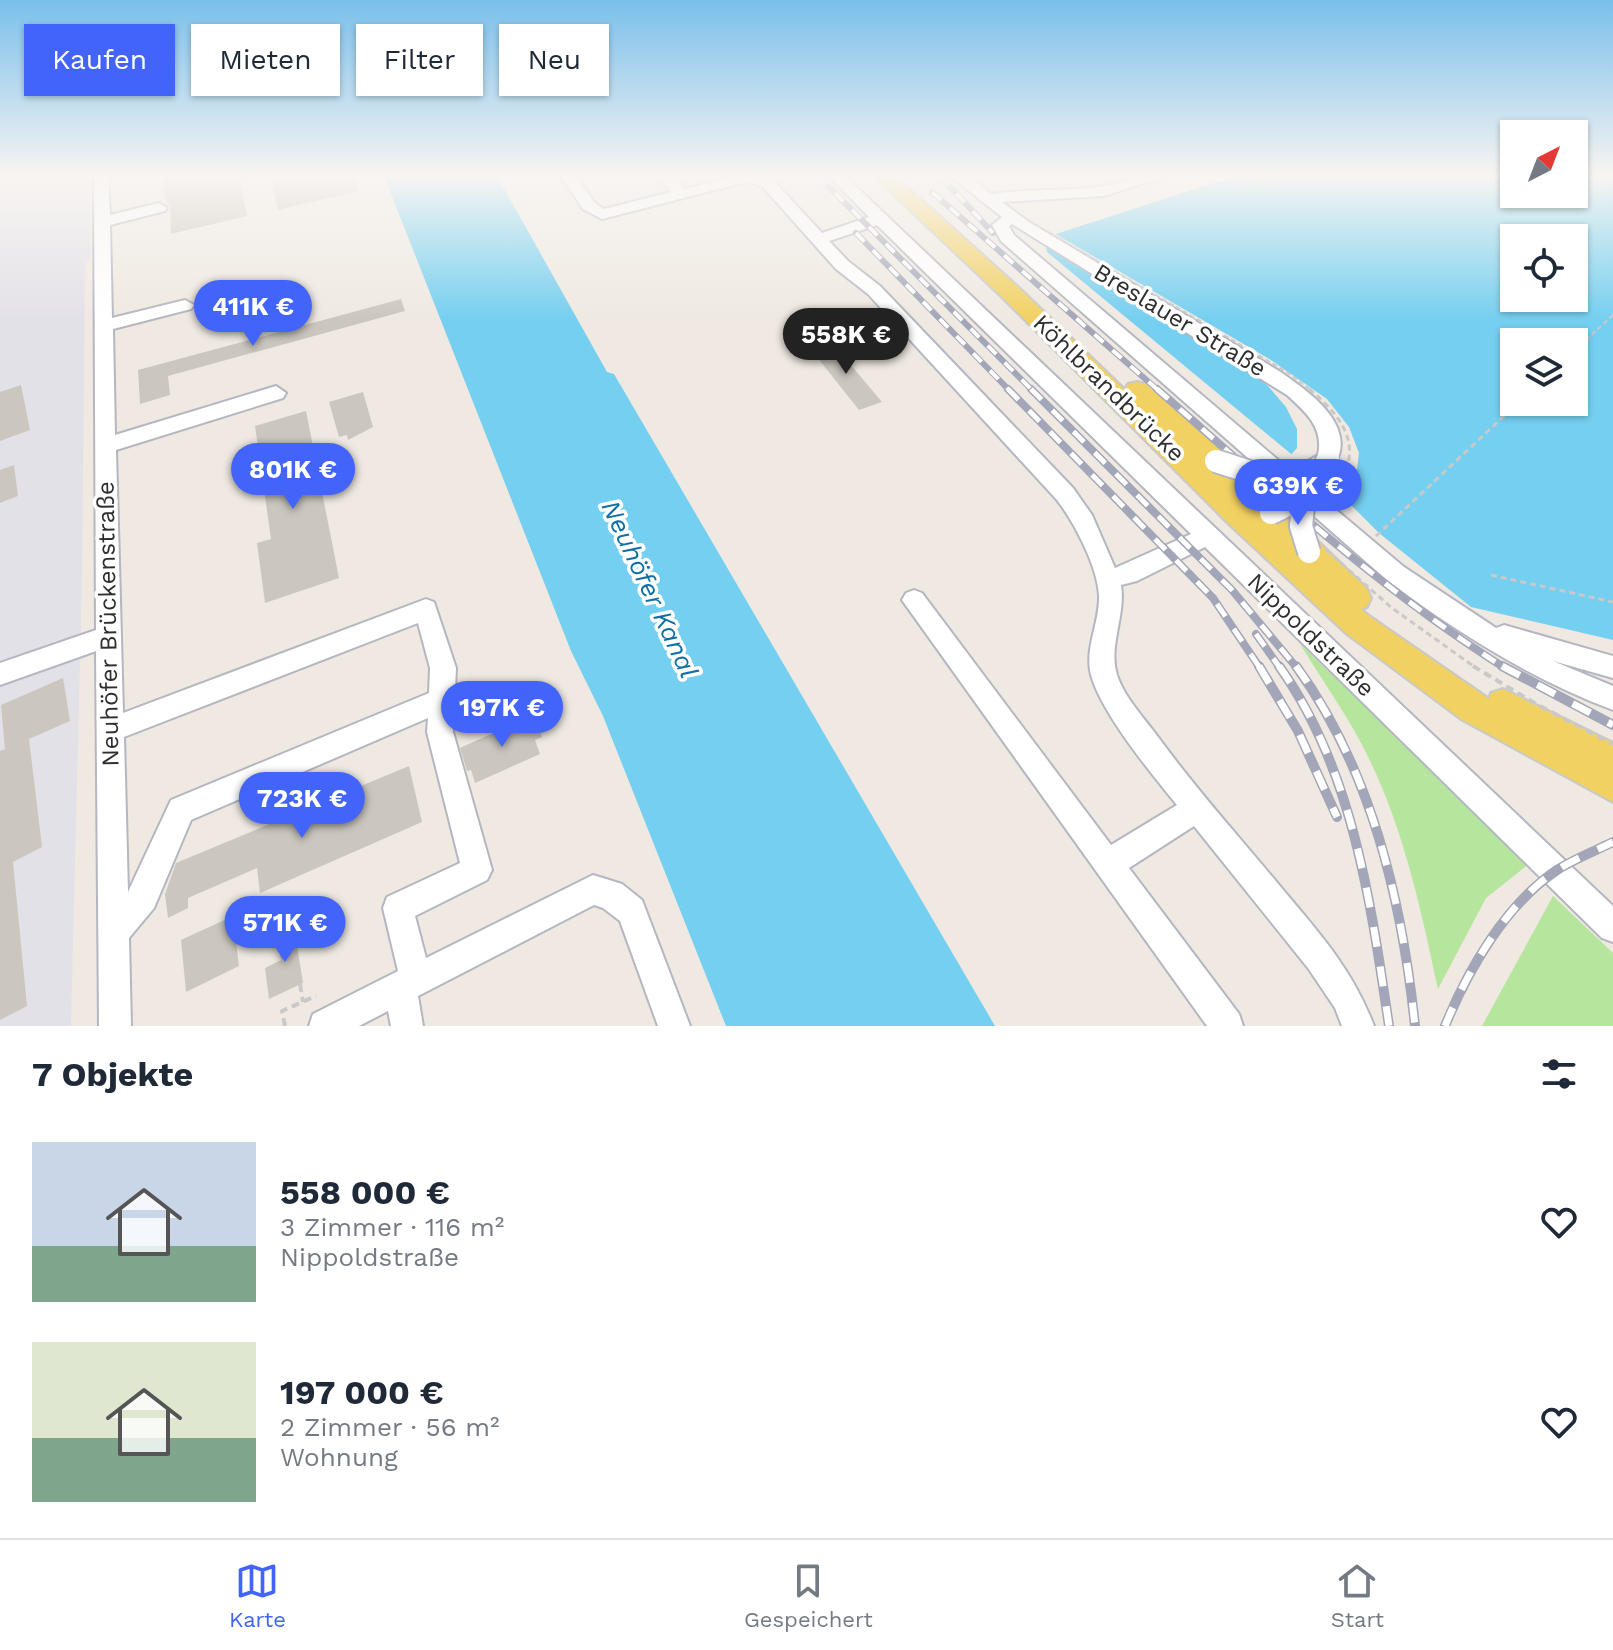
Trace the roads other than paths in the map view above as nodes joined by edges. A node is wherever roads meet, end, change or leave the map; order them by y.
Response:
1 (102, 224) edge
2 (805, 224) edge
3 (865, 224) edge
4 (885, 224) edge
5 (935, 224) edge
6 (951, 224) edge
7 (1000, 224) edge
8 (1021, 224) edge
9 (819, 239) junction
10 (185, 305) dead end
11 (102, 326) junction
12 (276, 393) dead end
13 (104, 446) junction
14 (1216, 461) junction
15 (1302, 486) junction
16 (1254, 508) junction
17 (1208, 536) junction
18 (1309, 552) junction
19 (1108, 579) junction
20 (914, 600) dead end
21 (1473, 627) junction
22 (108, 636) junction
23 (1613, 667) edge
24 (0, 674) edge
25 (1613, 698) edge
26 (440, 700) junction
27 (110, 730) junction
28 (1613, 761) edge
29 (1613, 785) edge
30 (1197, 808) junction
31 (1108, 864) junction
32 (1611, 921) edge
33 (115, 931) junction
34 (408, 982) junction
35 (108, 1023) edge
36 (325, 1026) edge
37 (407, 1026) edge
38 (674, 1026) edge
39 (1227, 1026) edge
40 (1358, 1026) edge

1 - 11 street, Neuhöfer Brückenstraße
2 - 9 street
3 - 9 street
4 - 17 street, Nippoldstraße
5 - 16 main road, Köhlbrandbrücke
6 - 14 main road, Köhlbrandbrücke
7 - 21 street
8 - 15 street, Breslauer Straße, bridge
9 - 19 street
10 - 11 street
11 - 13 street, Neuhöfer Brückenstraße
12 - 13 street
13 - 22 street, Neuhöfer Brückenstraße
14 - 15 street, bridge
14 - 16 main road, Köhlbrandbrücke, bridge
15 - 16 street, bridge
15 - 18 street, bridge
16 - 18 main road, Köhlbrandbrücke
16 - 29 main road, Köhlbrandbrücke
17 - 19 street
17 - 32 street, Nippoldstraße
18 - 28 main road, Köhlbrandbrücke
19 - 30 street
20 - 31 street
21 - 23 street
21 - 25 street
22 - 24 street
22 - 27 street, Neuhöfer Brückenstraße
26 - 27 street
26 - 33 street
26 - 34 street
27 - 33 street, Neuhöfer Brückenstraße
30 - 31 street
30 - 40 street
31 - 39 street
33 - 35 street, Neuhöfer Brückenstraße
34 - 36 street
34 - 37 street
34 - 38 street

